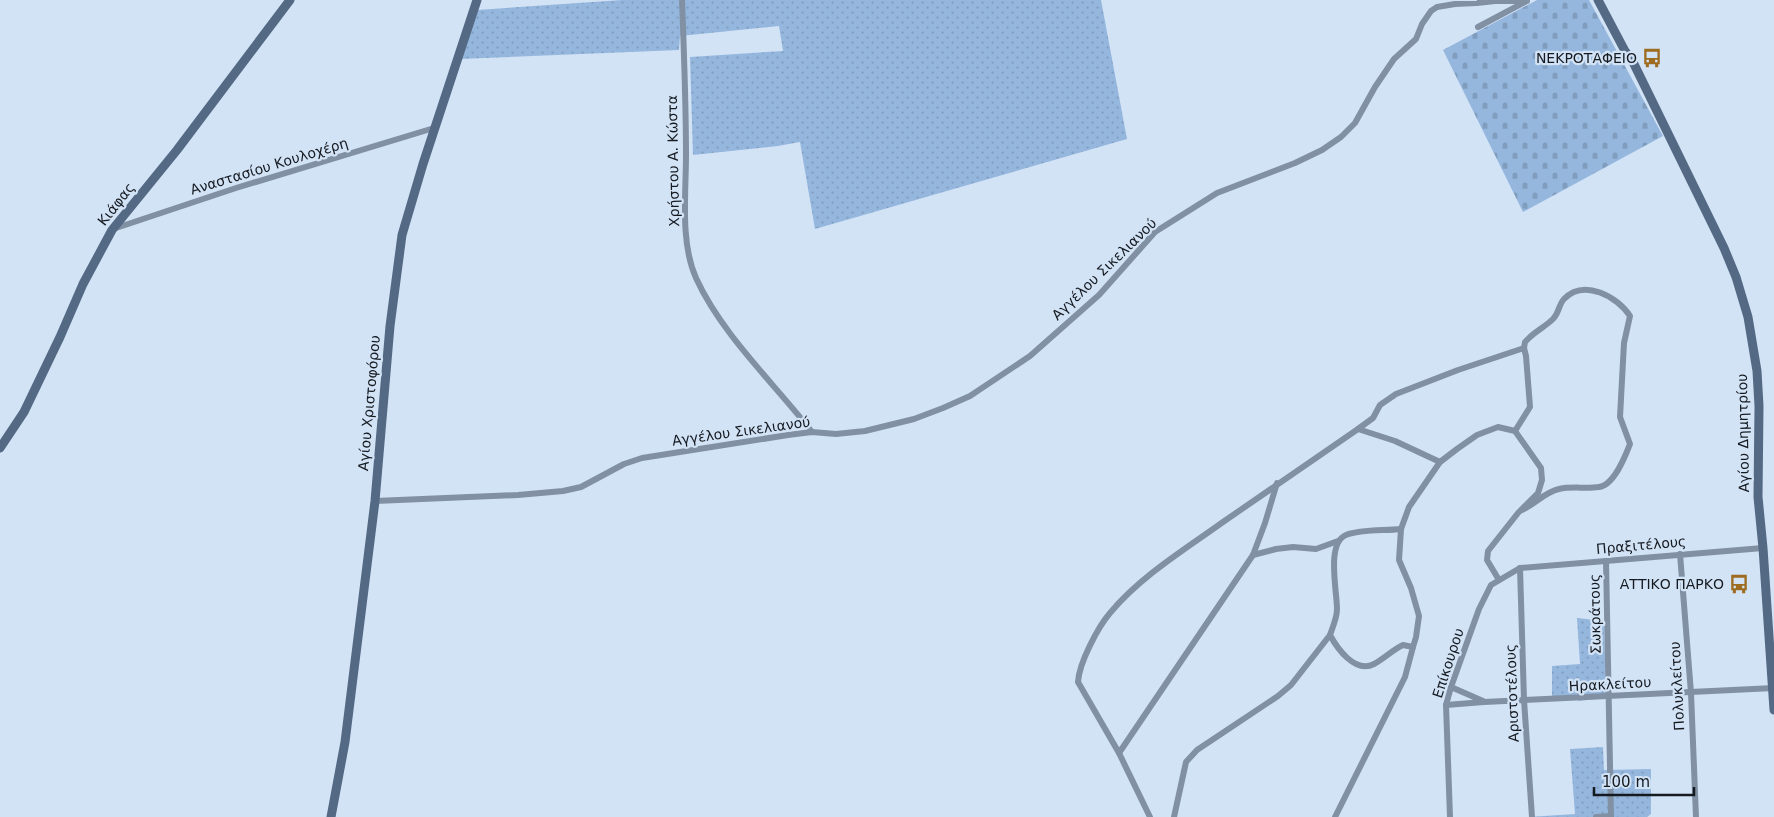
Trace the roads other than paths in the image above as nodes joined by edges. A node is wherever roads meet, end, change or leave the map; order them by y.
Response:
1 (290, 0) edge
2 (477, 0) edge
3 (682, 0) edge
4 (1527, 0) edge
5 (1598, 0) edge
6 (1604, 0) edge
7 (1478, 27) dead end
8 (1632, 60) junction
9 (434, 128) junction
10 (112, 230) junction
11 (1524, 348) junction
12 (1358, 429) junction
13 (1515, 431) junction
14 (812, 432) junction
15 (0, 448) edge
16 (1440, 462) junction
17 (1277, 483) junction
18 (375, 501) junction
19 (1518, 512) junction
20 (1401, 529) junction
21 (1338, 541) junction
22 (1764, 548) junction
23 (1680, 554) junction
24 (1253, 555) junction
25 (1606, 561) junction
26 (1520, 568) junction
27 (1499, 580) junction
28 (1330, 635) junction
29 (1413, 647) junction
30 (1451, 687) junction
31 (1774, 688) edge
32 (1691, 693) junction
33 (1609, 696) junction
34 (1524, 700) junction
35 (1484, 702) junction
36 (1446, 705) junction
37 (1774, 710) edge
38 (1119, 753) junction
39 (331, 817) edge
40 (1150, 817) edge
41 (1174, 817) edge
42 (1336, 817) edge
43 (1450, 817) edge
44 (1532, 817) edge
45 (1596, 817) edge
46 (1611, 817) edge
47 (1696, 817) edge

1 - 10 street, Κιάφας
2 - 9 street, Αγίου Χριστοφόρου
3 - 14 street, Χρήστου Α. Κώστα
4 - 7 street, Αγγέλου Σικελιανού
4 - 14 street, Αγγέλου Σικελιανού
5 - 8 street, Αγίου Δημητρίου
6 - 8 street, Αγίου Δημητρίου
8 - 22 street, Αγίου Δημητρίου
9 - 10 street, Αναστασίου Κουλοχέρη
9 - 18 street, Αγίου Χριστοφόρου
10 - 15 street, Κιάφας
11 - 12 street
11 - 13 street
11 - 19 street
12 - 16 street
12 - 17 street
13 - 16 street
13 - 19 street
14 - 18 street, Αγγέλου Σικελιανού
16 - 20 street
17 - 24 street
17 - 38 street
18 - 39 street, Αγίου Χριστοφόρου
19 - 27 street
20 - 21 street
20 - 29 street
21 - 24 street
21 - 28 street
22 - 23 street, Πραξιτέλους
22 - 31 street, Αγίου Δημητρίου
23 - 25 street, Πραξιτέλους
23 - 32 street, Πολυκλείτου
24 - 38 street
25 - 26 street, Πραξιτέλους
25 - 33 street, Σωκράτους
26 - 27 street, Επίκουρου
26 - 34 street, Αριστοτέλους
27 - 30 street, Επίκουρου
28 - 29 street
28 - 41 street
29 - 42 street
30 - 35 street
30 - 36 street, Επίκουρου
31 - 32 street, Ηρακλείτου
31 - 37 street, Αγίου Δημητρίου
32 - 33 street, Ηρακλείτου
32 - 47 street, Πολυκλείτου
33 - 34 street, Ηρακλείτου
33 - 46 street, Σωκράτους
34 - 35 street, Ηρακλείτου
34 - 44 street, Αριστοτέλους
35 - 36 street, Ηρακλείτου
36 - 43 street, Επίκουρου
38 - 40 street
45 - 46 street

